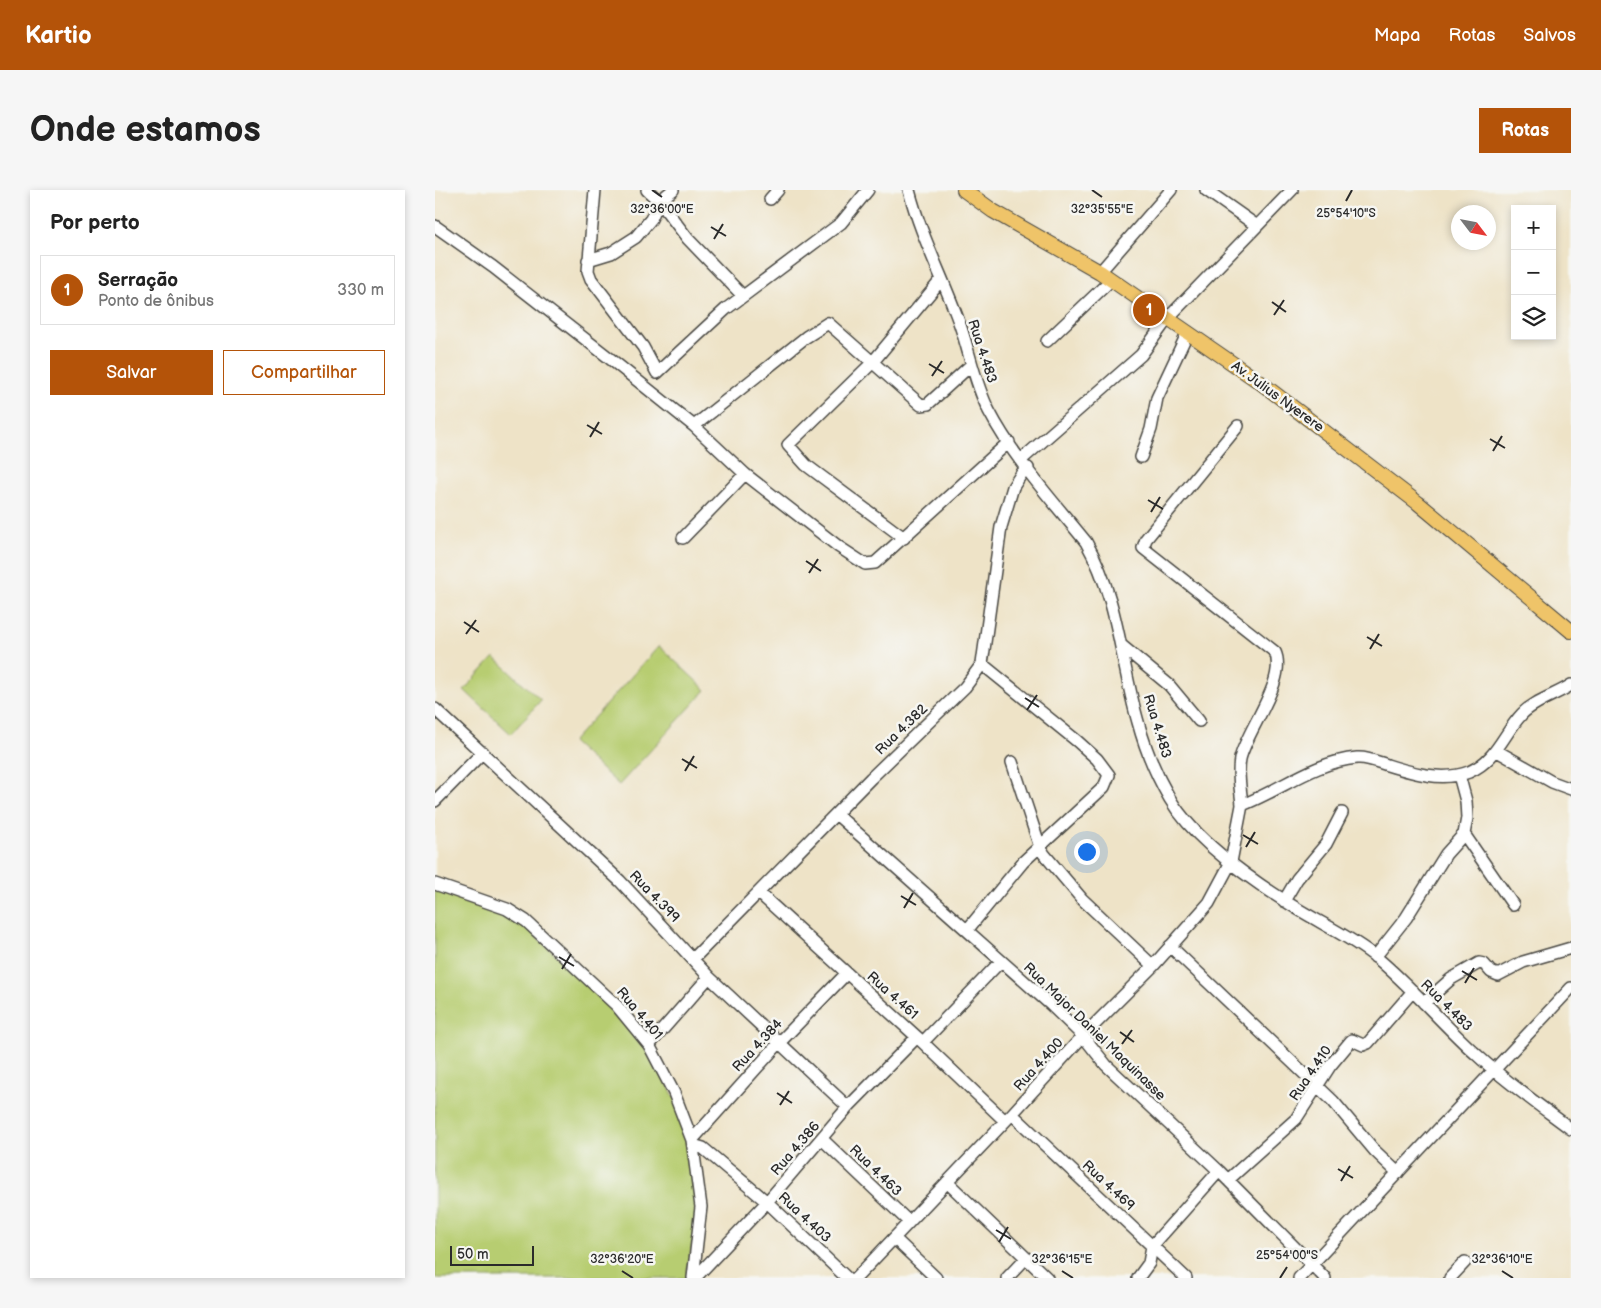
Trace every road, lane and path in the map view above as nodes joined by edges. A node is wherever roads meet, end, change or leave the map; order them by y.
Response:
1 (595, 190) edge
2 (647, 190) edge
3 (673, 190) edge
4 (778, 190) edge
5 (868, 190) edge
6 (909, 190) edge
7 (964, 190) edge
8 (1171, 190) edge
9 (1206, 190) edge
10 (1292, 190) edge
11 (770, 199) dead end
12 (659, 201) junction
13 (435, 226) edge
14 (1257, 226) junction
15 (588, 260) junction
16 (1105, 276) junction
17 (941, 280) junction
18 (743, 296) junction
19 (1168, 318) junction
20 (1188, 332) junction
21 (1047, 341) dead end
22 (872, 363) junction
23 (971, 365) junction
24 (694, 426) junction
25 (1238, 426) dead end
26 (1009, 442) junction
27 (1141, 457) dead end
28 (1025, 464) junction
29 (745, 474) junction
30 (683, 538) dead end
31 (904, 538) junction
32 (1571, 631) edge
33 (1122, 646) junction
34 (982, 664) junction
35 (1571, 685) edge
36 (435, 709) edge
37 (1199, 721) dead end
38 (1497, 751) junction
39 (483, 752) junction
40 (1012, 762) dead end
41 (1459, 775) junction
42 (1571, 789) edge
43 (435, 801) edge
44 (1242, 805) junction
45 (1343, 813) dead end
46 (835, 814) junction
47 (1464, 834) junction
48 (1040, 847) junction
49 (1231, 862) junction
50 (435, 884) edge
51 (759, 893) junction
52 (1284, 901) junction
53 (1513, 904) dead end
54 (968, 929) junction
55 (1171, 946) junction
56 (1571, 948) edge
57 (1375, 957) junction
58 (694, 958) junction
59 (1001, 961) junction
60 (1153, 966) junction
61 (847, 974) junction
62 (709, 977) junction
63 (1571, 988) edge
64 (1413, 991) junction
65 (1424, 1003) junction
66 (1083, 1036) junction
67 (920, 1040) junction
68 (780, 1042) junction
69 (649, 1045) junction
70 (1493, 1070) junction
71 (1317, 1086) junction
72 (848, 1107) junction
73 (1009, 1118) junction
74 (1571, 1129) edge
75 (823, 1140) junction
76 (693, 1142) junction
77 (1219, 1171) junction
78 (1398, 1173) junction
79 (1228, 1180) junction
80 (947, 1182) junction
81 (767, 1202) junction
82 (909, 1222) junction
83 (894, 1238) junction
84 (1152, 1246) junction
85 (1026, 1258) junction
86 (1465, 1262) dead end
87 (1311, 1264) junction
88 (694, 1278) edge
89 (847, 1278) edge
90 (856, 1278) edge
91 (937, 1278) edge
92 (1007, 1278) edge
93 (1047, 1278) edge
94 (1138, 1278) edge
95 (1186, 1278) edge
96 (1299, 1278) edge
97 (1325, 1278) edge
98 (1450, 1278) edge

1 - 15 street
2 - 12 street
3 - 12 street
4 - 11 street
5 - 18 street
6 - 17 street, Rua 4.483
7 - 16 main road, Av. Julius Nyerere
8 - 16 street
9 - 14 street
10 - 14 street, Rua 4.382
12 - 15 street
12 - 18 street
13 - 24 street
14 - 19 street, Rua 4.382
15 - 18 street
16 - 19 main road, Av. Julius Nyerere
16 - 21 street
17 - 22 street
17 - 23 street, Rua 4.483
19 - 20 main road, Av. Julius Nyerere
19 - 28 street, Rua 4.382
20 - 27 street
20 - 32 main road, Av. Julius Nyerere
22 - 23 street
22 - 24 street
22 - 31 street
23 - 26 street, Rua 4.483
24 - 29 street
25 - 44 street, Rua 4.400
26 - 28 street, Rua 4.483
26 - 31 street
28 - 33 street, Rua 4.483
28 - 34 street, Rua 4.382
29 - 30 street
29 - 31 street
33 - 37 street
33 - 49 street, Rua 4.483
34 - 46 street, Rua 4.382
34 - 48 street
35 - 38 street
36 - 39 street, Rua 4.399
38 - 41 street
38 - 42 street
39 - 43 street
39 - 58 street, Rua 4.399
40 - 48 street
41 - 44 street
41 - 47 street
44 - 49 street, Rua 4.400
45 - 52 street
46 - 51 street, Rua 4.382
46 - 54 street, Rua Major Daniel Maquinasse
47 - 53 street
47 - 57 street
48 - 54 street
48 - 60 street
49 - 52 street, Rua 4.483
49 - 55 street, Rua 4.400
50 - 69 street, Rua 4.401
51 - 58 street, Rua 4.382
51 - 61 street, Rua 4.461
52 - 57 street, Rua 4.483
54 - 59 street, Rua Major Daniel Maquinasse
55 - 60 street, Rua 4.400
55 - 71 street
56 - 65 street
57 - 64 street, Rua 4.483
58 - 62 street, Rua 4.399
59 - 66 street, Rua Major Daniel Maquinasse
59 - 67 street, Rua 4.386
60 - 66 street, Rua 4.400
61 - 67 street, Rua 4.461
61 - 68 street, Rua 4.384
62 - 68 street, Rua 4.399
62 - 69 street
63 - 70 street
64 - 65 street, Rua 4.483
64 - 71 street, Rua 4.410
65 - 70 street, Rua 4.483
66 - 73 street, Rua 4.400
66 - 77 street, Rua Major Daniel Maquinasse
67 - 72 street, Rua 4.386
67 - 73 street, Rua 4.461
68 - 72 street, Rua 4.399
68 - 76 street, Rua 4.384
69 - 76 street, Rua 4.401
70 - 74 street, Rua 4.483
70 - 78 street
71 - 78 street
71 - 79 street, Rua 4.410
72 - 75 street, Rua 4.386
73 - 80 street, Rua 4.400
73 - 84 street, Rua 4.469
75 - 81 street, Rua 4.386
75 - 82 street, Rua 4.463
76 - 81 street, Rua 4.403
76 - 88 street, Rua 4.401
77 - 79 street, Rua Major Daniel Maquinasse
77 - 84 street
78 - 87 street
79 - 87 street, Rua Major Daniel Maquinasse
80 - 82 street, Rua 4.400
80 - 85 street
81 - 88 street, Rua 4.386
81 - 89 street, Rua 4.403
82 - 83 street, Rua 4.400
83 - 90 street, Rua 4.400
83 - 91 street
84 - 94 street
84 - 95 street, Rua 4.469
85 - 92 street
85 - 93 street
86 - 98 street
87 - 96 street
87 - 97 street, Rua Major Daniel Maquinasse

